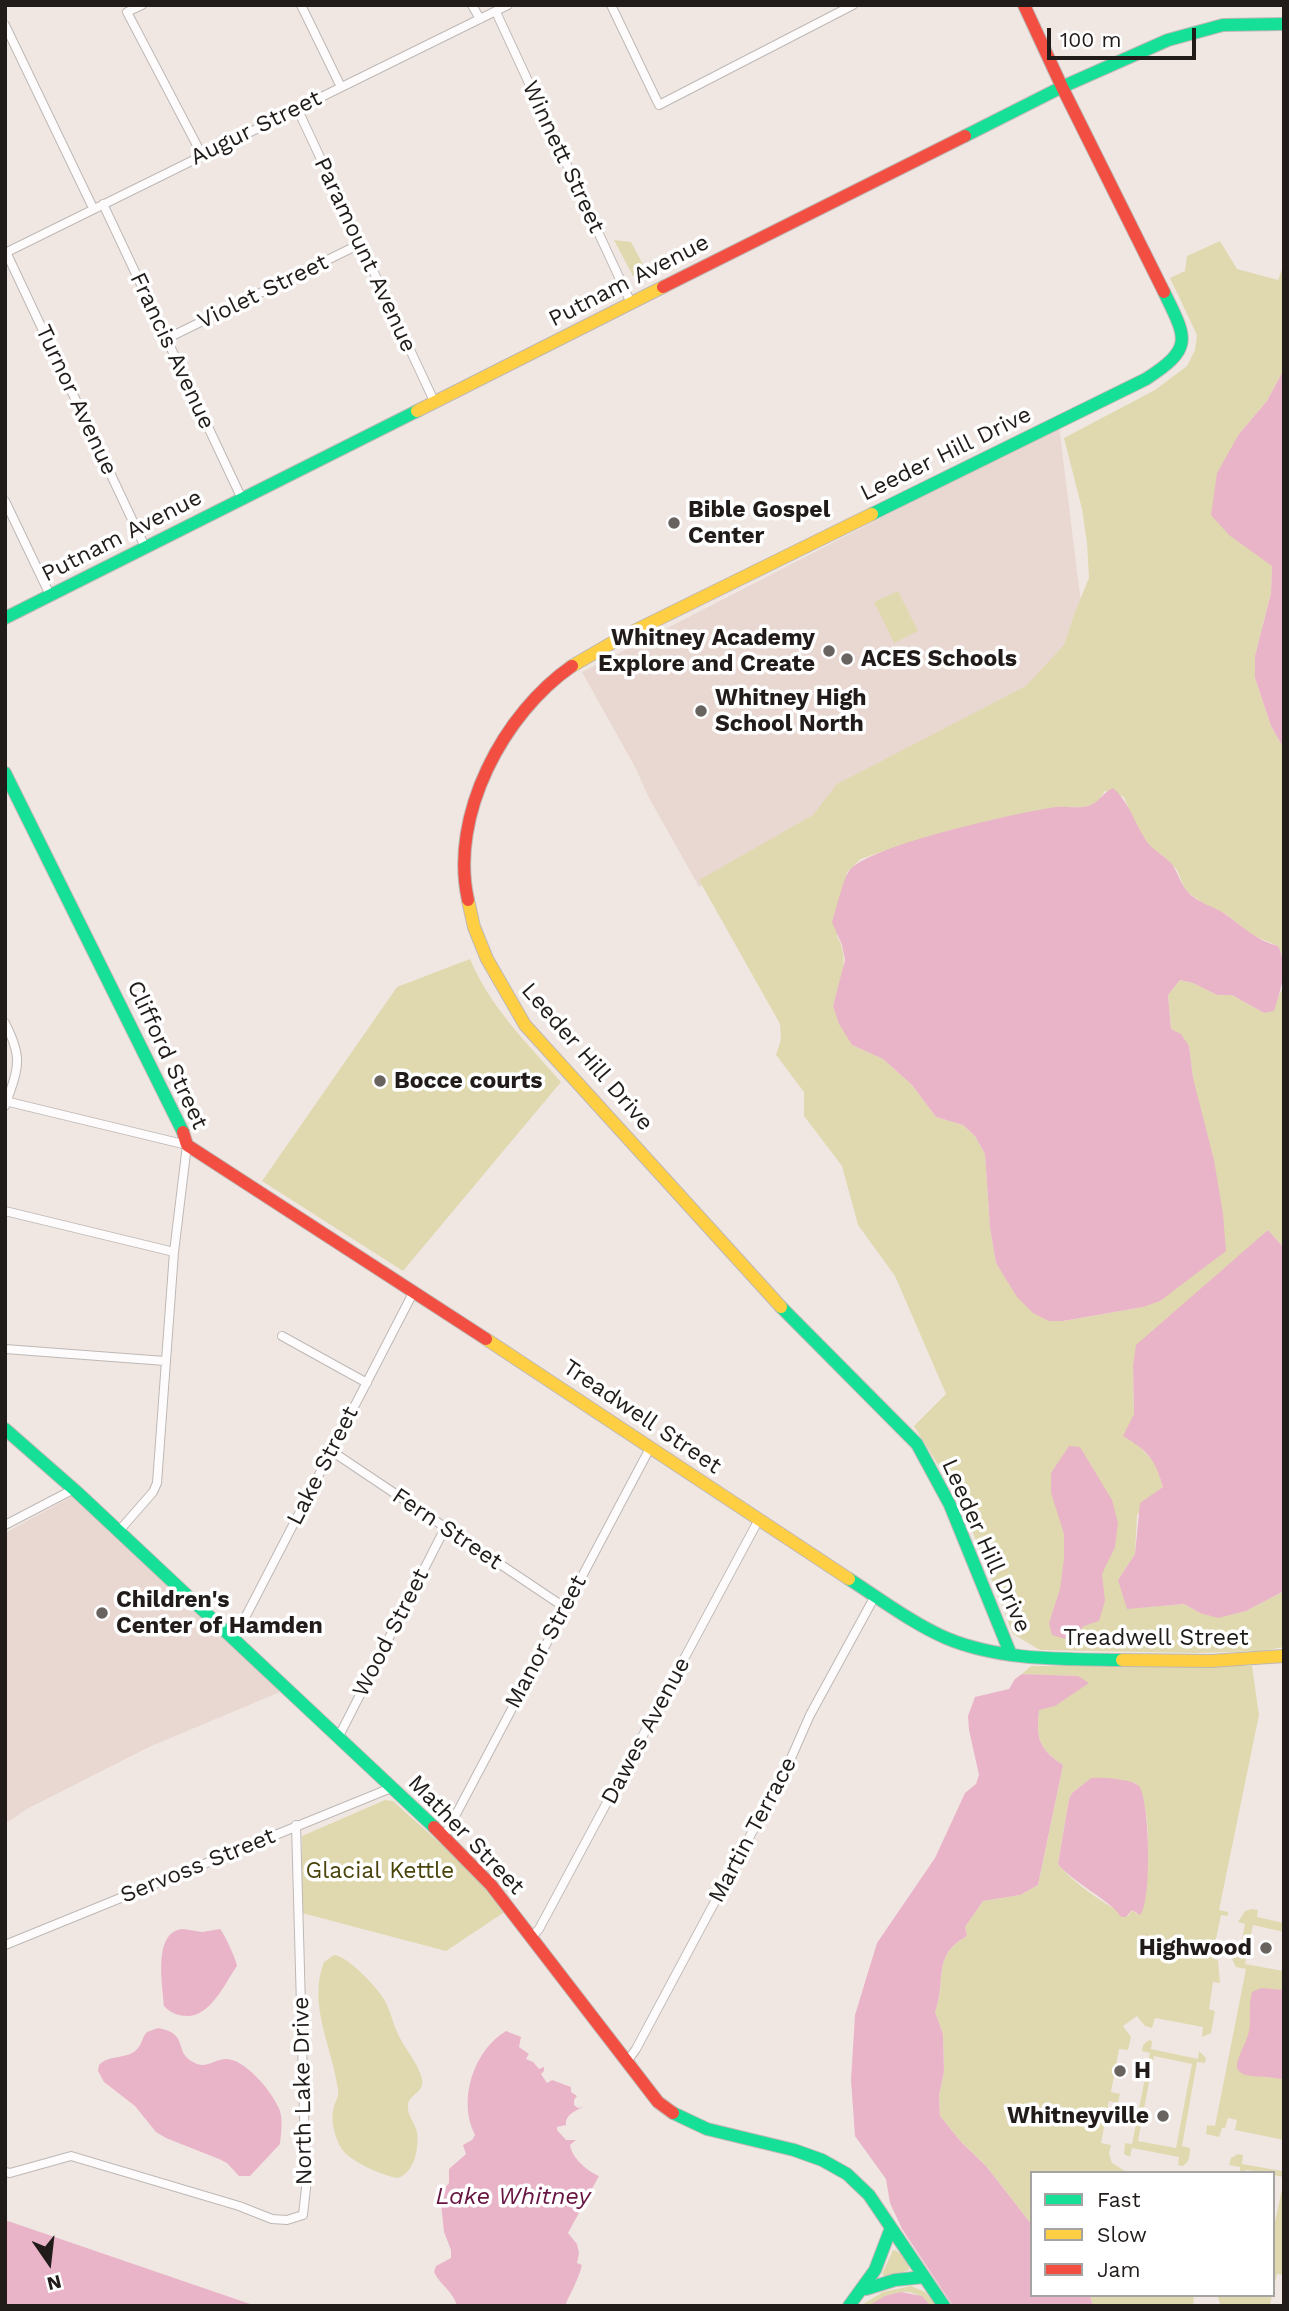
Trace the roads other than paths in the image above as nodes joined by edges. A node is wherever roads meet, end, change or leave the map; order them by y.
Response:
1 (142, 5) edge
2 (301, 5) edge
3 (472, 5) edge
4 (508, 5) edge
5 (611, 5) edge
6 (853, 5) edge
7 (1024, 5) edge
8 (496, 12) junction
9 (480, 19) junction
10 (1284, 24) edge
11 (5, 25) edge
12 (341, 87) junction
13 (1062, 87) junction
14 (297, 108) junction
15 (202, 155) junction
16 (103, 204) junction
17 (93, 208) junction
18 (360, 244) junction
19 (6, 252) edge
20 (631, 303) junction
21 (166, 339) junction
22 (434, 401) junction
23 (242, 499) junction
24 (5, 501) edge
25 (145, 547) junction
26 (50, 595) junction
27 (5, 618) edge
28 (5, 773) edge
29 (5, 1023) edge
30 (6, 1103) edge
31 (187, 1145) junction
32 (5, 1212) edge
33 (174, 1252) junction
34 (414, 1291) junction
35 (282, 1336) dead end
36 (5, 1349) edge
37 (165, 1361) junction
38 (366, 1383) junction
39 (5, 1429) edge
40 (650, 1448) junction
41 (330, 1450) junction
42 (74, 1489) junction
43 (758, 1521) junction
44 (5, 1525) edge
45 (445, 1528) junction
46 (118, 1532) junction
47 (875, 1596) junction
48 (564, 1607) junction
49 (233, 1641) junction
50 (1011, 1655) junction
51 (1284, 1656) edge
52 (338, 1738) junction
53 (391, 1788) junction
54 (296, 1825) junction
55 (443, 1837) junction
56 (531, 1938) junction
57 (5, 1945) edge
58 (626, 2063) junction
59 (5, 2172) edge
60 (891, 2228) junction
61 (924, 2277) junction
62 (866, 2289) junction
63 (943, 2305) edge
64 (849, 2306) edge

1 - 15 street
2 - 12 street
3 - 9 street
4 - 8 street, Augur Street
5 - 6 street
7 - 13 street, Leeder Hill Drive
8 - 9 street, Augur Street
8 - 20 street, Winnett Street
9 - 12 street, Augur Street
10 - 13 street, Putnam Avenue
11 - 17 street
12 - 14 street, Augur Street
13 - 20 street, Putnam Avenue
13 - 50 street, Leeder Hill Drive
14 - 15 street, Augur Street
14 - 18 street, Paramount Avenue
15 - 16 street, Augur Street
16 - 17 street, Augur Street
16 - 21 street, Francis Avenue
17 - 19 street, Augur Street
18 - 21 street, Violet Street
18 - 22 street, Paramount Avenue
19 - 25 street, Turnor Avenue
20 - 22 street, Putnam Avenue
21 - 23 street, Francis Avenue
22 - 23 street, Putnam Avenue
23 - 25 street, Putnam Avenue
24 - 26 street
25 - 26 street, Putnam Avenue
26 - 27 street, Putnam Avenue
28 - 31 street, Clifford Street
29 - 30 street
30 - 31 street, Treadwell Street
31 - 33 street, Clifford Street
31 - 34 street, Treadwell Street
32 - 33 street
33 - 37 street, Clifford Street
34 - 38 street, Lake Street
34 - 40 street, Treadwell Street
35 - 38 street
36 - 37 street
37 - 46 street, Clifford Street
38 - 41 street, Lake Street
39 - 42 street, Mather Street
40 - 43 street, Treadwell Street
40 - 48 street, Manor Street
41 - 45 street, Fern Street
41 - 49 street, Lake Street
42 - 44 street
42 - 46 street, Mather Street
43 - 47 street, Treadwell Street
43 - 56 street, Dawes Avenue
45 - 48 street, Fern Street
45 - 52 street, Wood Street
46 - 49 street, Mather Street
47 - 50 street, Treadwell Street
47 - 58 street, Martin Terrace
48 - 55 street, Manor Street
49 - 52 street, Mather Street
50 - 51 street, Treadwell Street
52 - 53 street, Mather Street
53 - 54 street, Servoss Street
53 - 55 street, Mather Street
54 - 57 street, Servoss Street
54 - 59 street, North Lake Drive
55 - 56 street, Mather Street
56 - 58 street, Mather Street
58 - 60 street, Mather Street
60 - 61 street, Mather Street
60 - 62 street
61 - 62 street
61 - 63 street, Mather Street
62 - 64 street

